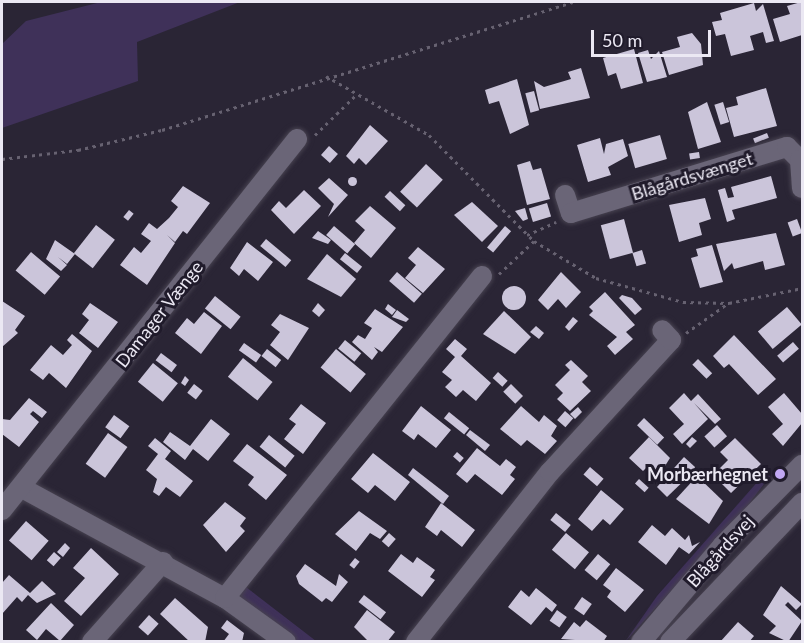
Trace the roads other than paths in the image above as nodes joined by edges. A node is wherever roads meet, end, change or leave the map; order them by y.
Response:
1 (297, 139) road end
2 (802, 188) edge
3 (568, 204) road end
4 (482, 276) road end
5 (667, 335) road end
6 (802, 465) edge
7 (22, 488) junction
8 (802, 503) edge
9 (2, 510) edge
10 (163, 562) junction
11 (225, 598) junction
12 (92, 642) edge
13 (286, 642) edge
14 (416, 642) edge
15 (641, 642) edge
16 (670, 642) edge

1 - 7 street, Damager Vænge
2 - 3 street, Blågårdsvænget
4 - 11 street
5 - 14 street
6 - 15 street, Blågårdsvej
7 - 9 street, Damager Vænge
7 - 10 street
8 - 16 street, Blågårdsvej
10 - 11 street
10 - 12 street
11 - 13 street

